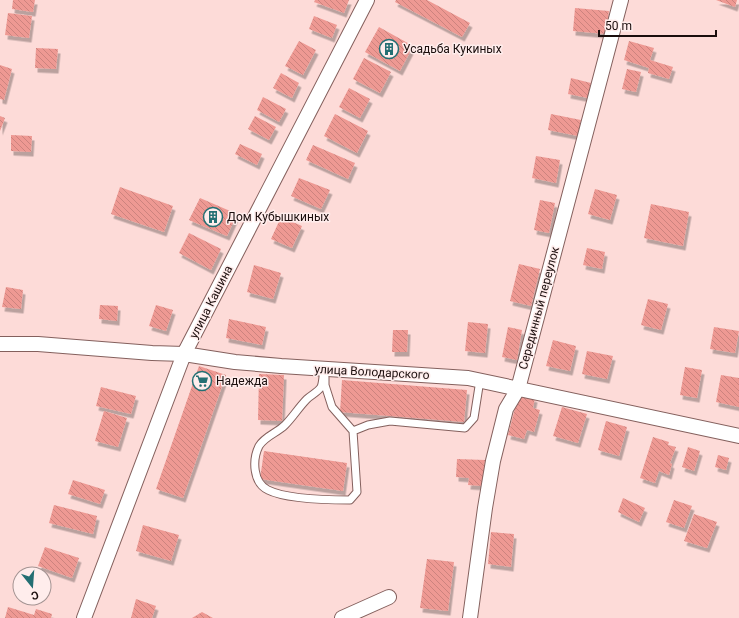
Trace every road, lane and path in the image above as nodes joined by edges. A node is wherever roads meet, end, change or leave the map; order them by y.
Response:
1 (367, 0) edge
2 (621, 0) edge
3 (0, 344) edge
4 (184, 354) junction
5 (324, 369) junction
6 (480, 380) junction
7 (518, 389) junction
8 (353, 431) junction
9 (739, 436) edge
10 (389, 597) dead end
11 (84, 618) edge
12 (342, 618) edge
13 (470, 618) edge

1 - 4 street, улица Кашина
2 - 7 street, Серединный переулок
3 - 4 street, улица Володарского
4 - 5 street, улица Володарского
4 - 11 street, улица Кашина
5 - 6 street, улица Володарского
5 - 8 lane
5 - 8 lane
6 - 7 street, улица Володарского
6 - 8 lane
7 - 9 street, улица Володарского
7 - 13 street, Серединный переулок
10 - 12 street

